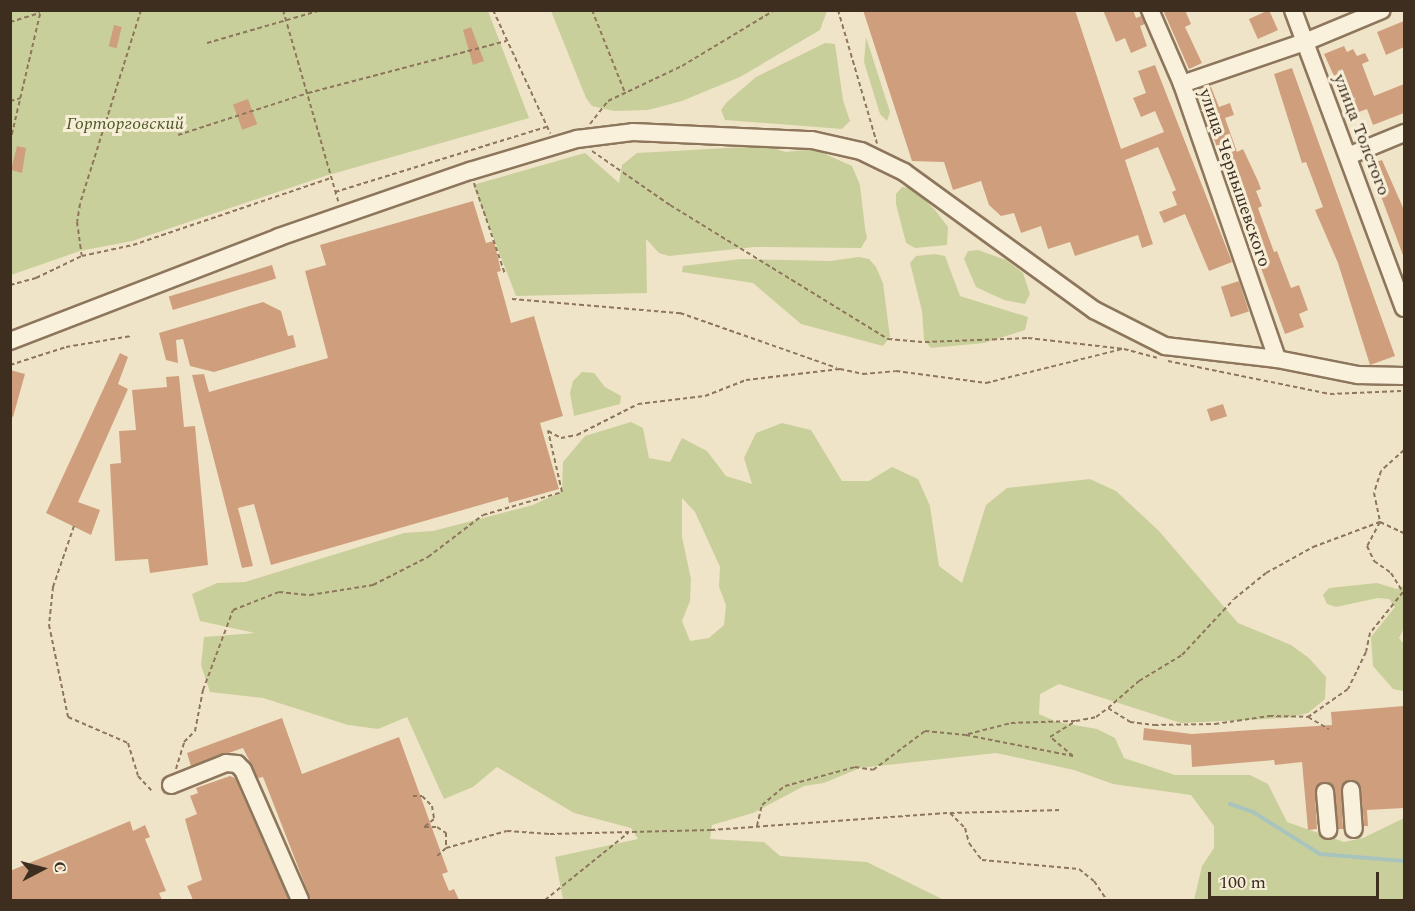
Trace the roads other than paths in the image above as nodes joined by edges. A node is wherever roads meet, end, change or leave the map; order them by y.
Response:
1 (1150, 10) edge
2 (1293, 10) edge
3 (1382, 10) edge
4 (1305, 42) junction
5 (1182, 84) junction
6 (1404, 133) edge
7 (1348, 156) junction
8 (1398, 270) edge
9 (1404, 308) edge
10 (10, 341) edge
11 (1277, 359) junction
12 (1404, 376) edge
13 (171, 785) road end
14 (1351, 790) dead end
15 (1325, 792) dead end
16 (1354, 829) dead end
17 (1328, 830) dead end
18 (300, 900) edge

1 - 5 street, улица Чернышевского
2 - 4 street, улица Толстого
3 - 4 street
4 - 5 street
4 - 7 street, улица Толстого
5 - 11 street, улица Чернышевского
6 - 7 street
7 - 8 street, улица Толстого
8 - 9 street, улица Толстого
10 - 11 street
11 - 12 street
13 - 18 street
14 - 16 street
15 - 17 street

